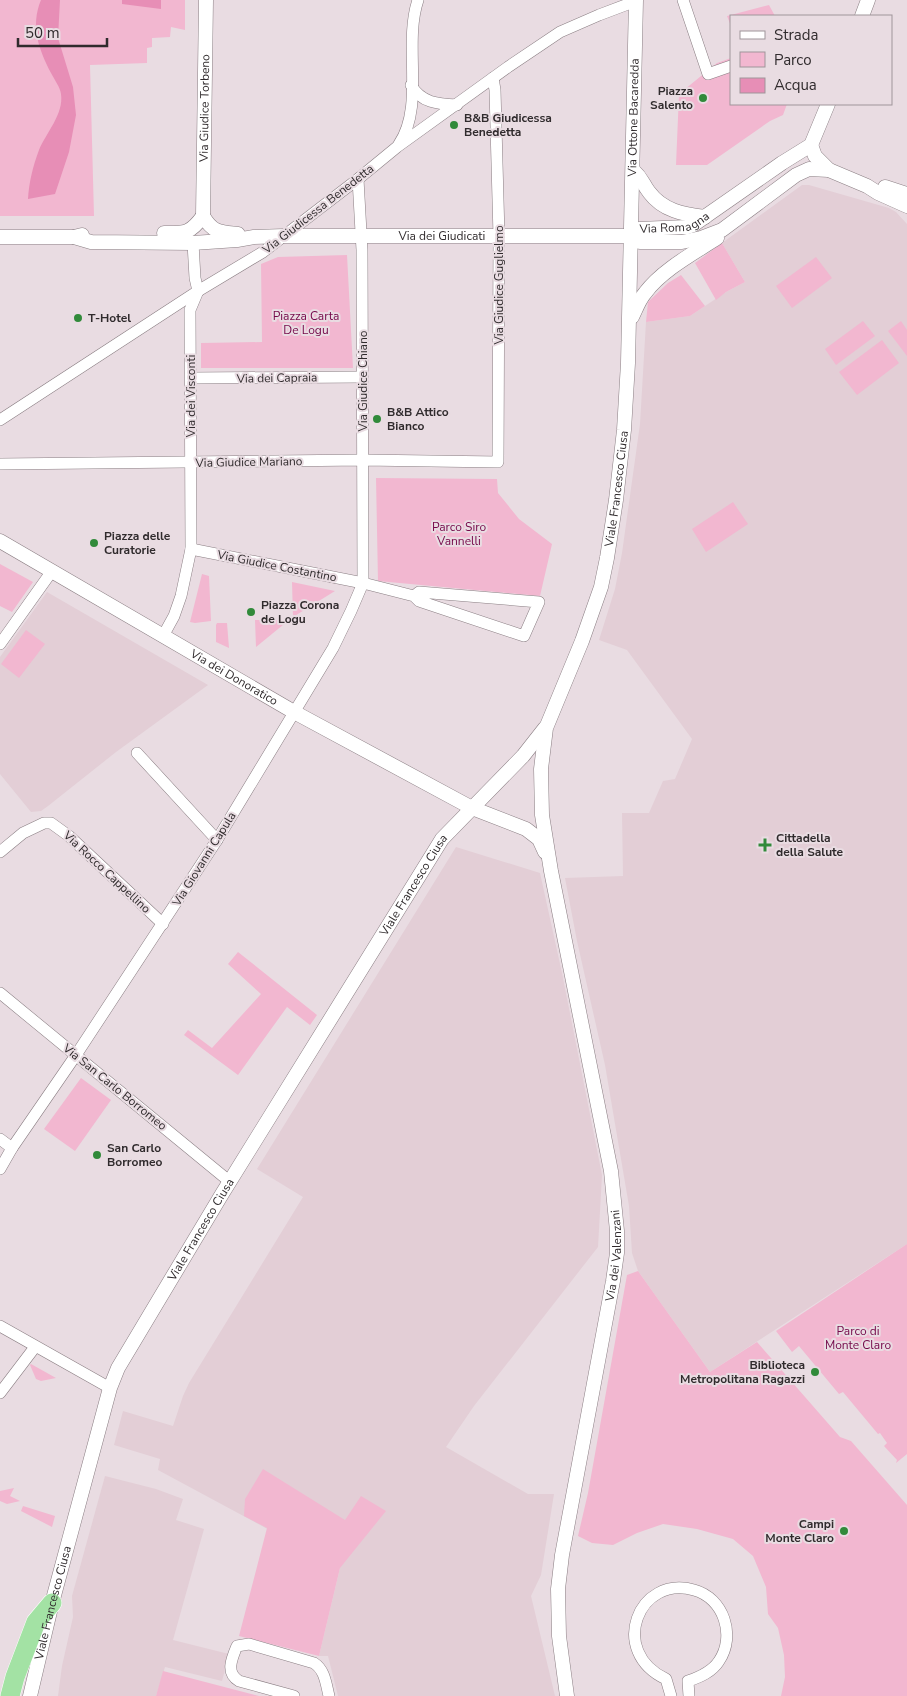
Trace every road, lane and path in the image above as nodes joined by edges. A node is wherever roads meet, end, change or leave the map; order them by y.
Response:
1 (206, 0) edge
2 (418, 0) edge
3 (636, 0) edge
4 (683, 0) edge
5 (868, 0) edge
6 (862, 15) edge
7 (730, 66) edge
8 (493, 78) junction
9 (411, 85) junction
10 (457, 105) junction
11 (828, 105) edge
12 (811, 145) junction
13 (397, 147) junction
14 (633, 170) junction
15 (829, 170) junction
16 (358, 179) junction
17 (904, 201) edge
18 (203, 216) junction
19 (705, 217) junction
20 (722, 230) junction
21 (284, 236) junction
22 (361, 236) junction
23 (499, 236) junction
24 (630, 236) junction
25 (0, 237) edge
26 (74, 237) junction
27 (254, 237) junction
28 (194, 242) junction
29 (198, 291) junction
30 (629, 325) junction
31 (362, 377) junction
32 (191, 378) junction
33 (0, 420) edge
34 (363, 460) junction
35 (498, 462) joint
36 (191, 463) junction
37 (0, 464) edge
38 (0, 541) edge
39 (192, 549) junction
40 (52, 571) junction
41 (363, 583) junction
42 (414, 596) junction
43 (163, 636) junction
44 (0, 644) edge
45 (294, 712) junction
46 (546, 728) junction
47 (136, 753) dead end
48 (472, 808) junction
49 (542, 815) joint
50 (217, 840) junction
51 (0, 852) edge
52 (551, 871) junction
53 (162, 924) junction
54 (0, 993) edge
55 (76, 1055) junction
56 (0, 1138) edge
57 (12, 1148) junction
58 (0, 1169) edge
59 (230, 1181) junction
60 (0, 1326) edge
61 (35, 1347) junction
62 (110, 1388) junction
63 (0, 1393) edge
64 (52, 1603) junction
65 (10, 1696) edge
66 (30, 1696) edge
67 (294, 1696) edge
68 (329, 1696) edge
69 (568, 1696) edge
70 (671, 1696) edge
71 (689, 1696) edge

1 - 18 street, Via Giudice Torbeno
2 - 9 street
3 - 8 street, Via Giudicessa Benedetta
3 - 14 street, Via Ottone Bacaredda
4 - 7 street
5 - 6 street
8 - 10 street, Via Giudicessa Benedetta
8 - 23 street, Via Giudice Guglielmo
9 - 10 street
9 - 13 street
10 - 13 street, Via Giudicessa Benedetta
11 - 12 street
12 - 15 street
12 - 19 street, Via Romagna
13 - 16 street, Via Giudicessa Benedetta
14 - 19 street
14 - 24 street, Via Ottone Bacaredda
15 - 17 street
15 - 20 street, Via Romagna
16 - 21 street, Via Giudicessa Benedetta
16 - 22 street, Via Giudice Chiano
18 - 26 street, Via dei Giudicati
18 - 27 street, Via dei Giudicati
19 - 24 street, Via Romagna
20 - 24 street, Via Romagna
20 - 30 street
21 - 22 street, Via dei Giudicati
21 - 27 street, Via dei Giudicati
21 - 29 street, Via Giudicessa Benedetta
22 - 23 street, Via dei Giudicati
22 - 31 street, Via Giudice Chiano
23 - 24 street, Via dei Giudicati
23 - 35 street, Via Giudice Guglielmo
24 - 30 street, Viale Francesco Ciusa
25 - 26 street, Via dei Giudicati
26 - 28 street, Via dei Giudicati
27 - 28 street, Via dei Giudicati
28 - 29 street, Via dei Visconti
29 - 32 street, Via dei Visconti
29 - 33 street, Via Giudicessa Benedetta
30 - 46 street, Viale Francesco Ciusa
31 - 32 street, Via dei Capraia
31 - 34 street, Via Giudice Chiano
32 - 36 street, Via dei Visconti
34 - 35 street, Via Giudice Mariano
34 - 36 street, Via Giudice Mariano
34 - 41 street, Via Giudice Chiano
36 - 37 street, Via Giudice Mariano
36 - 39 street, Via dei Visconti
38 - 40 street, Via dei Donoratico
39 - 41 street, Via Giudice Costantino
39 - 43 street, Via dei Visconti
40 - 43 street, Via dei Donoratico
40 - 44 street
41 - 42 street
41 - 45 street, Via Giovanni Capula
42 - 42 street
43 - 45 street, Via dei Donoratico
45 - 48 street, Via dei Donoratico
45 - 50 street, Via Giovanni Capula
46 - 48 street, Viale Francesco Ciusa
46 - 49 street, Viale Francesco Ciusa
47 - 50 street
48 - 52 street
48 - 59 street, Viale Francesco Ciusa
49 - 52 street, Via dei Valenzani
50 - 53 street, Via Giovanni Capula
51 - 53 street, Via Rocco Cappellino
52 - 69 street, Via dei Valenzani
53 - 55 street, Via Giovanni Capula
54 - 55 street, Via San Carlo Borromeo
55 - 57 street, Via Giovanni Capula
55 - 59 street, Via San Carlo Borromeo
56 - 57 street
57 - 58 street, Via Giovanni Capula
59 - 62 street, Viale Francesco Ciusa
60 - 61 street
61 - 62 street
61 - 63 street
62 - 64 street, Viale Francesco Ciusa
64 - 65 highway
64 - 66 street, Viale Francesco Ciusa
67 - 68 street
70 - 71 street

